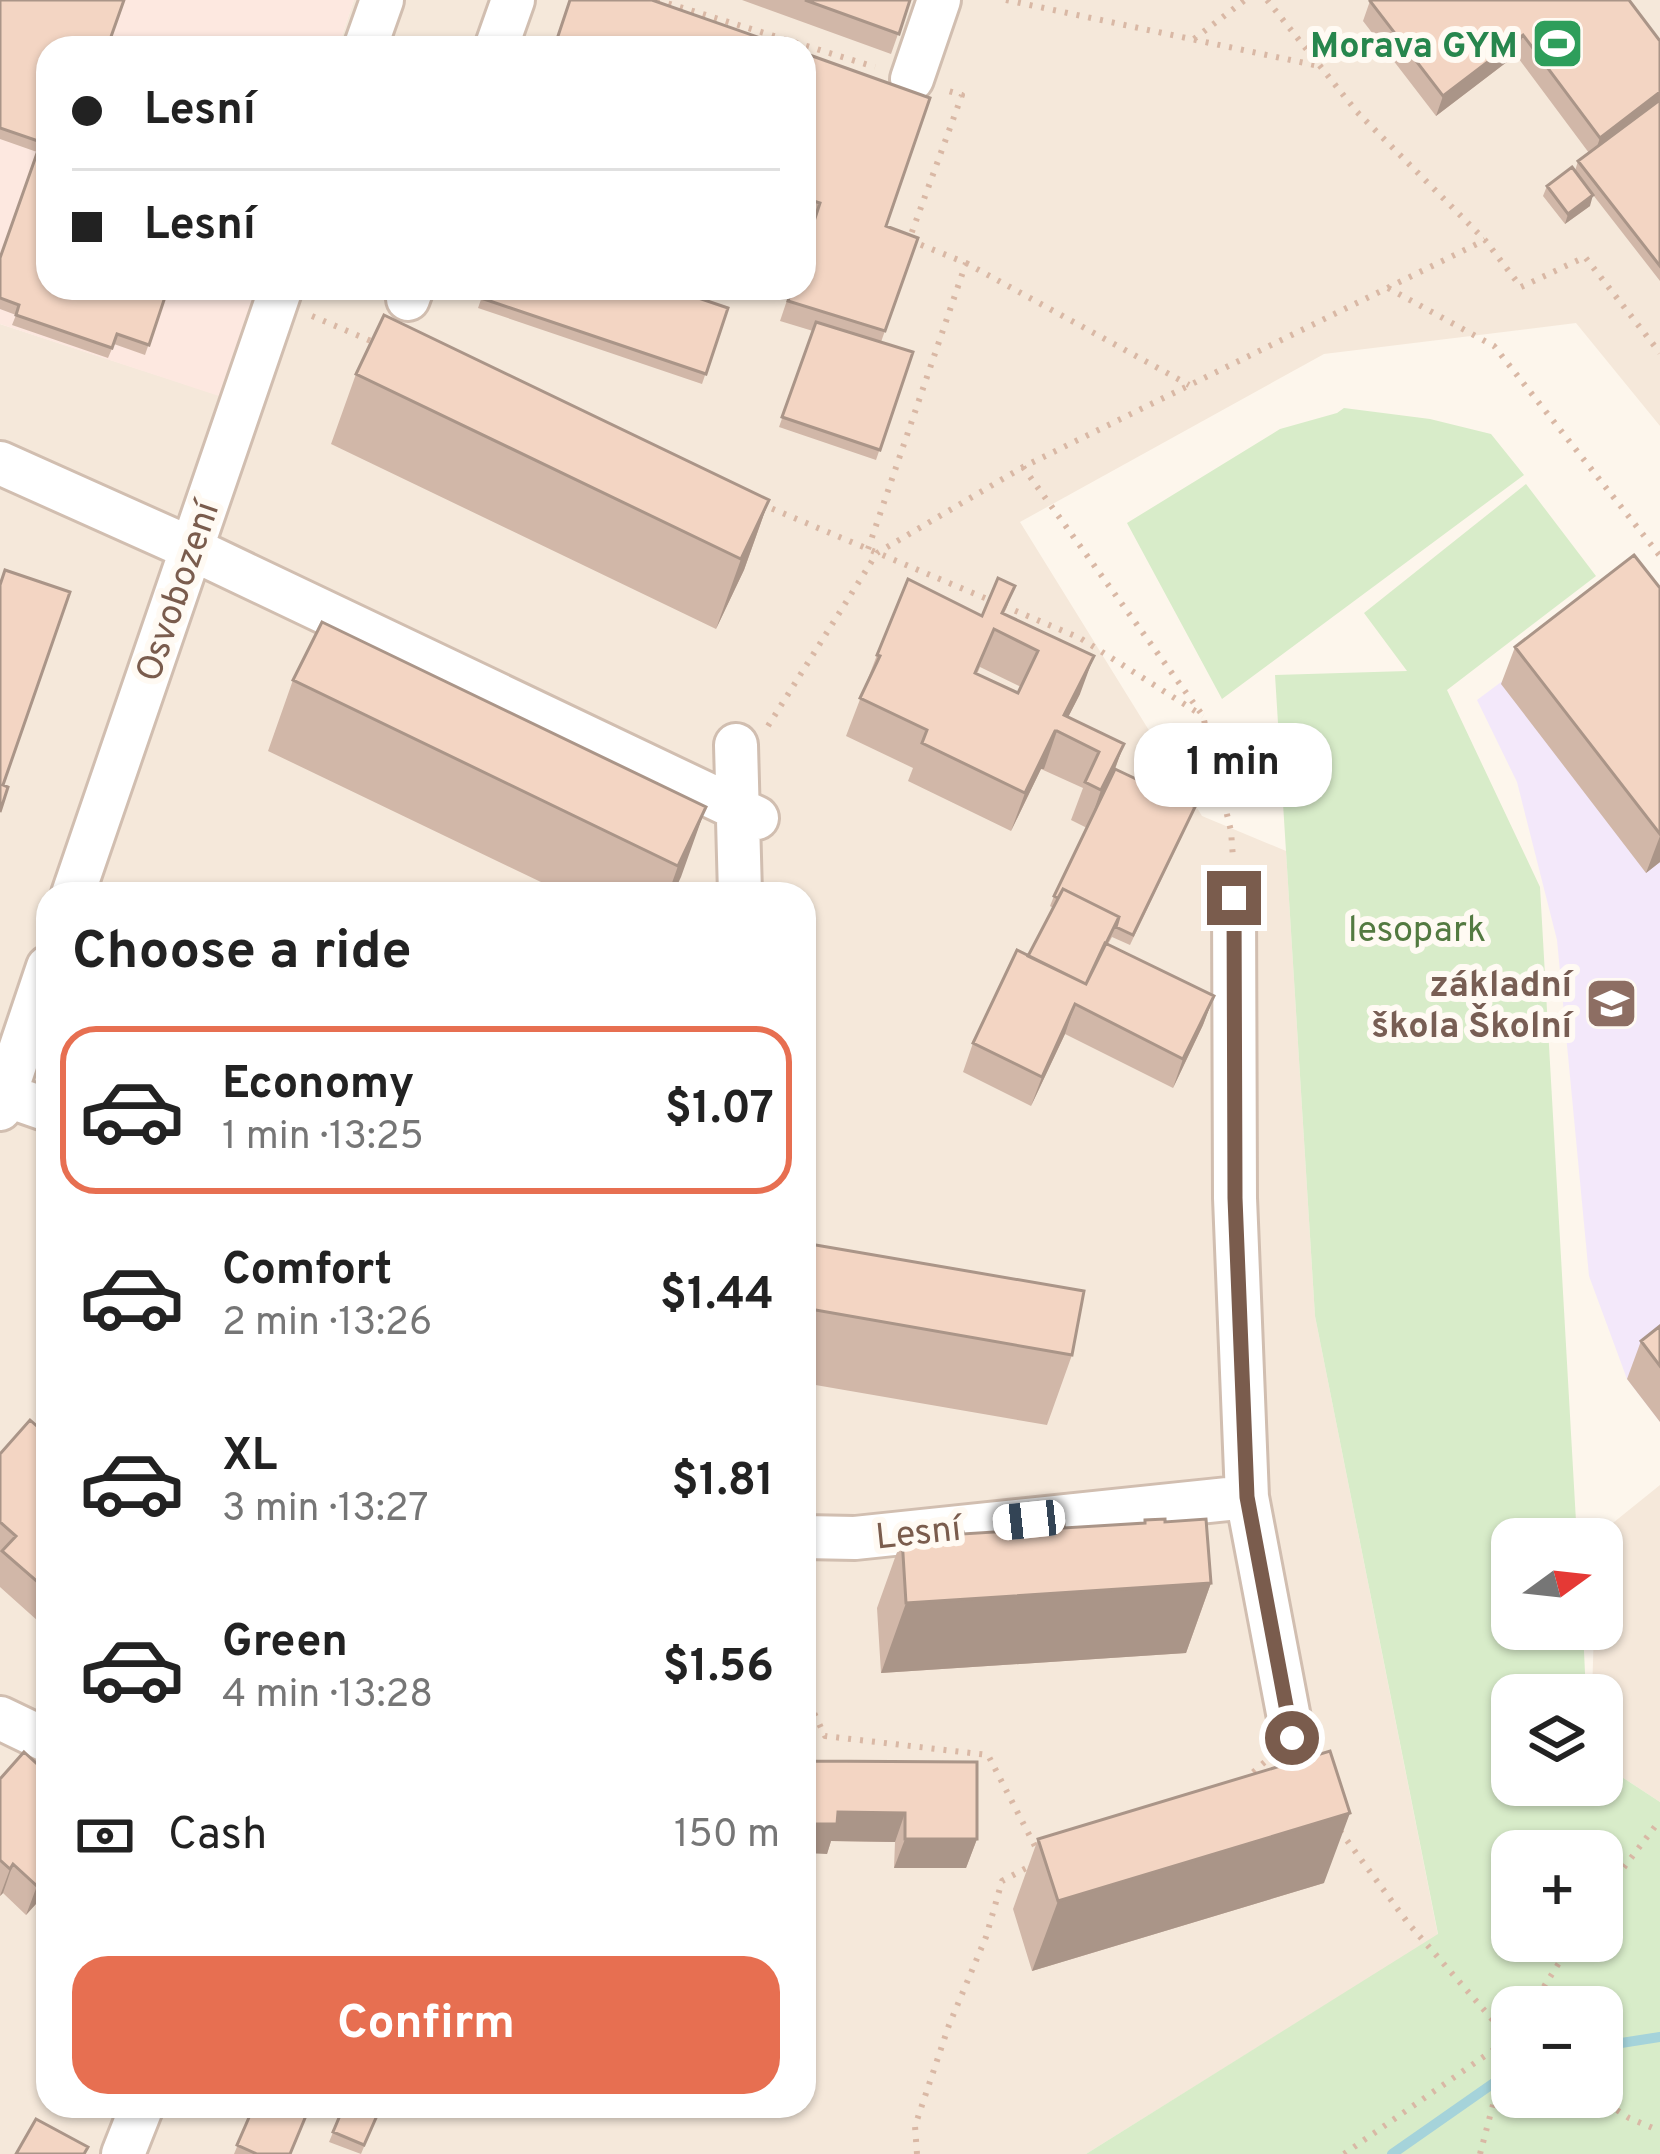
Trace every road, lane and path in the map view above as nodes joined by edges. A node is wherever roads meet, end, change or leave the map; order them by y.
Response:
1 (382, 0) edge
2 (513, 0) edge
3 (657, 0) edge
4 (939, 0) edge
5 (1006, 0) edge
6 (1245, 0) edge
7 (1267, 0) edge
8 (369, 36) edge
9 (500, 36) edge
10 (773, 36) edge
11 (1194, 39) junction
12 (816, 49) edge
13 (1319, 66) junction
14 (912, 79) junction
15 (1485, 241) junction
16 (966, 263) junction
17 (1388, 288) junction
18 (276, 300) edge
19 (288, 300) edge
20 (392, 350) edge
21 (1660, 353) edge
22 (1191, 385) junction
23 (0, 464) edge
24 (1023, 467) junction
25 (760, 504) edge
26 (190, 548) junction
27 (868, 549) junction
28 (877, 553) junction
29 (1660, 556) edge
30 (1203, 716) junction
31 (746, 744) joint
32 (747, 814) junction
33 (77, 882) edge
34 (741, 882) edge
35 (1234, 898) joint
36 (36, 1002) edge
37 (2, 1102) edge
38 (36, 1108) edge
39 (1247, 1497) junction
40 (816, 1537) edge
41 (816, 1717) edge
42 (0, 1718) edge
43 (36, 1735) edge
44 (1292, 1738) joint
45 (1237, 1786) edge
46 (1660, 1820) edge
47 (1341, 1832) edge
48 (1623, 1868) edge
49 (1491, 2017) edge
50 (1491, 2054) edge
51 (1491, 2114) edge
52 (1623, 2114) edge
53 (137, 2118) edge
54 (1660, 2131) edge
55 (123, 2154) edge
56 (917, 2154) edge
57 (1344, 2154) edge
58 (1480, 2154) edge

1 - 8 street
2 - 9 street
3 - 10 path
4 - 14 street
5 - 11 path
6 - 11 path
7 - 13 path
11 - 13 path
12 - 14 path
13 - 15 path
14 - 16 path
15 - 17 path
15 - 21 path
16 - 22 path
16 - 27 path
17 - 22 path
17 - 29 path
18 - 26 street, Osvobození
19 - 20 path
22 - 24 path
23 - 26 street
24 - 28 path
24 - 30 path
25 - 27 path
26 - 32 street
26 - 33 street, Osvobození
27 - 28 path
28 - 30 path
28 - 31 path
30 - 35 path
31 - 32 street
32 - 34 street
35 - 39 street
36 - 37 street
37 - 38 street
39 - 40 street, Lesní
39 - 44 street
41 - 56 path
42 - 43 street
44 - 45 path
46 - 48 path
47 - 49 path
50 - 57 path
51 - 58 path
52 - 54 path
53 - 55 street

